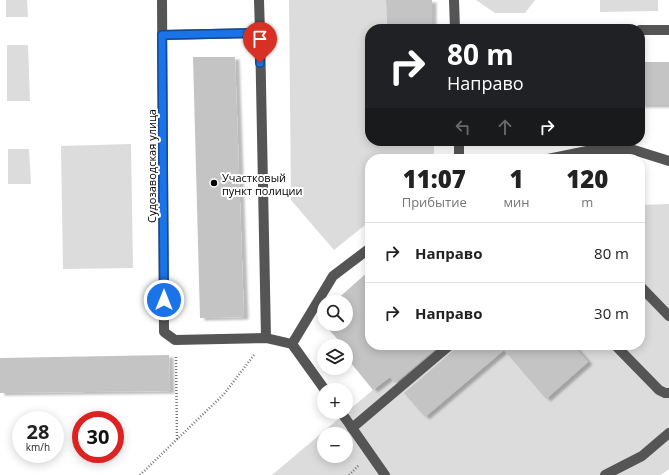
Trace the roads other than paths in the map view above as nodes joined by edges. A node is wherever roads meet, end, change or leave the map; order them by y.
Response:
1 (162, 0) edge
2 (259, 0) edge
3 (454, 0) edge
4 (455, 24) edge
5 (645, 30) edge
6 (669, 30) edge
7 (260, 33) junction
8 (162, 35) junction
9 (572, 154) edge
10 (669, 161) edge
11 (365, 252) edge
12 (645, 291) edge
13 (669, 316) edge
14 (266, 338) junction
15 (292, 344) junction
16 (444, 350) edge
17 (620, 350) edge
18 (320, 383) edge
19 (669, 393) edge
20 (353, 427) edge
21 (353, 429) edge
22 (669, 433) edge
23 (385, 475) edge
24 (605, 475) edge

1 - 8 street, Судозаводская улица
2 - 7 street
3 - 4 street
5 - 6 street
7 - 8 street
7 - 14 street
8 - 14 street, Судозаводская улица
9 - 10 street
11 - 15 street
12 - 13 street
14 - 15 street
15 - 18 street
16 - 20 street
17 - 19 street
21 - 23 street
22 - 24 street

